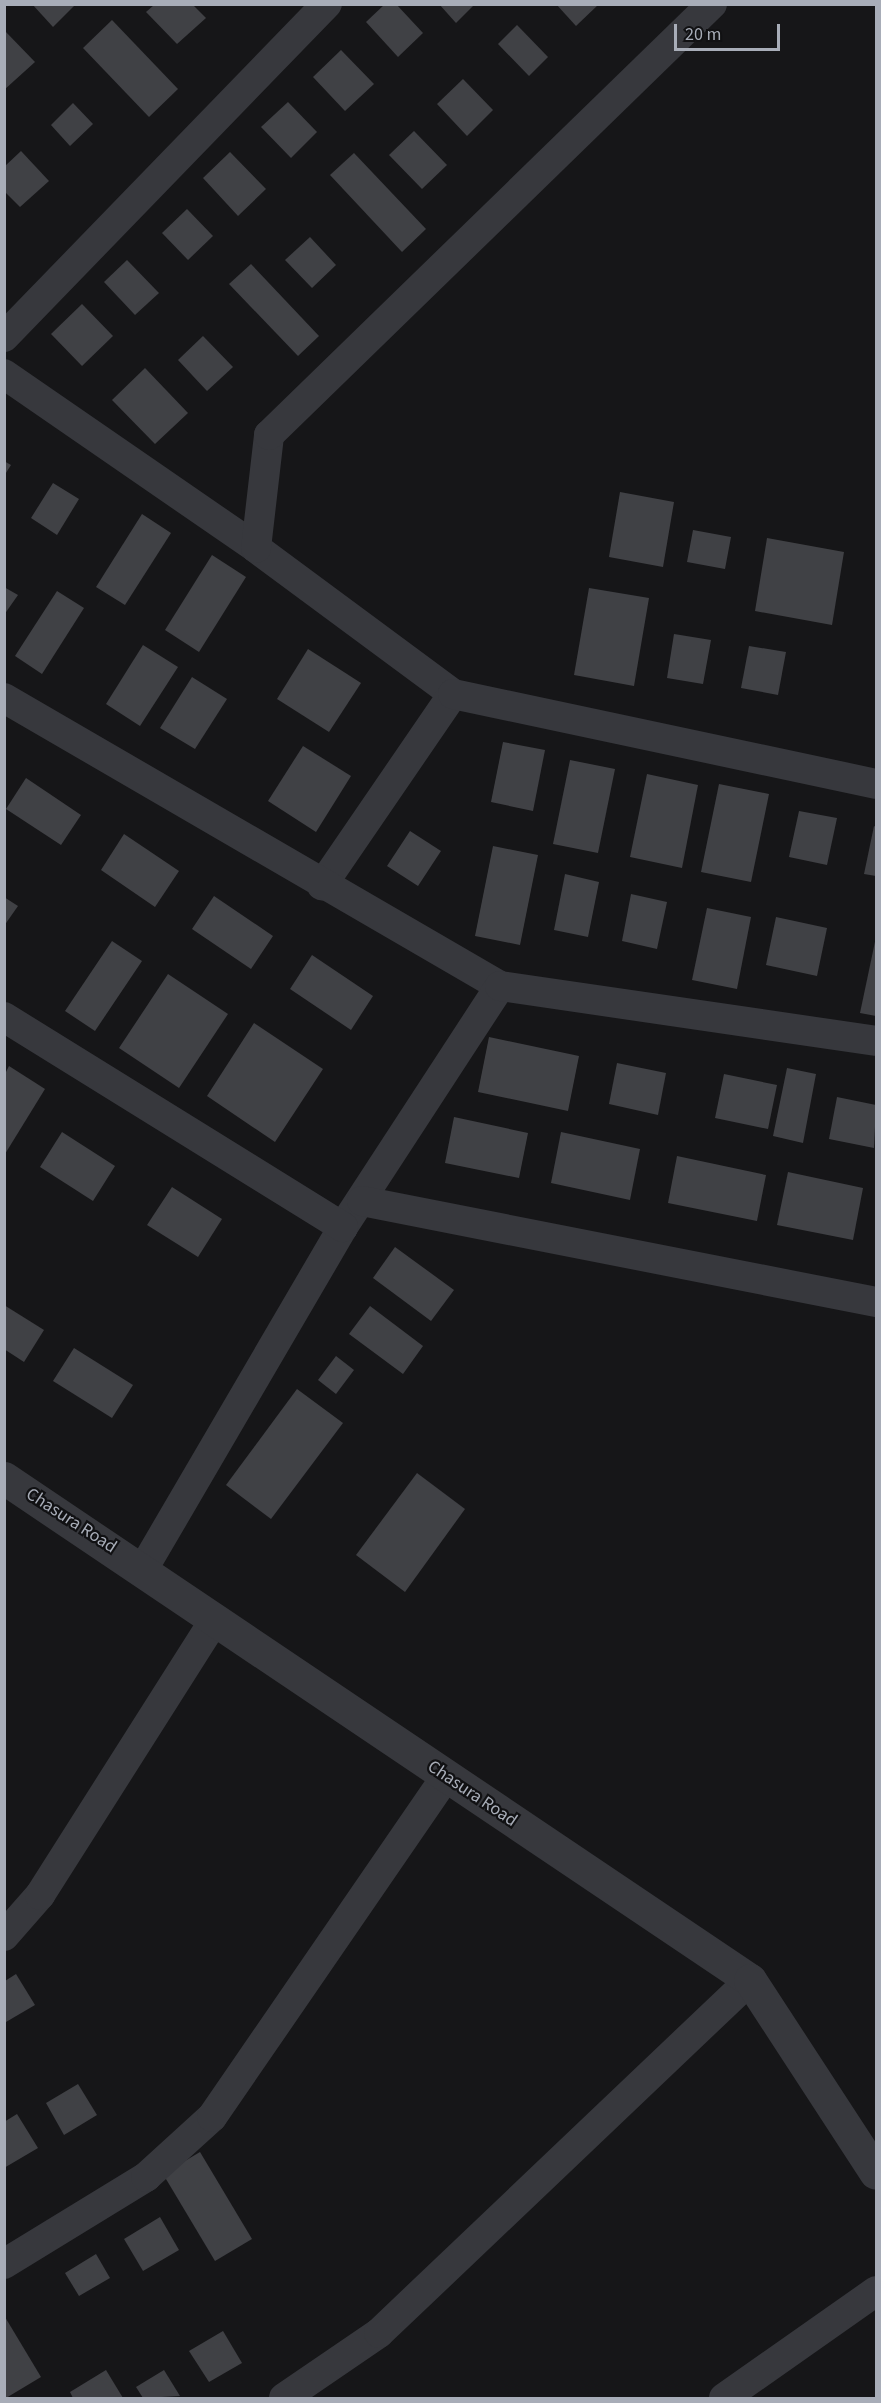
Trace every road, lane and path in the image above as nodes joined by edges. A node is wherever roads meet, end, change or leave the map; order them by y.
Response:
1 (327, 4) edge
2 (712, 4) edge
3 (4, 337) edge
4 (4, 374) edge
5 (256, 548) junction
6 (453, 694) junction
7 (4, 698) edge
8 (876, 784) edge
9 (322, 885) junction
10 (500, 986) junction
11 (4, 1017) edge
12 (876, 1041) edge
13 (362, 1201) junction
14 (343, 1227) junction
15 (876, 1302) edge
16 (7, 1484) edge
17 (144, 1568) junction
18 (215, 1619) junction
19 (446, 1776) junction
20 (4, 1936) edge
21 (750, 1980) junction
22 (876, 2173) edge
23 (4, 2264) edge
24 (876, 2291) edge
25 (284, 2398) edge
26 (724, 2398) edge

1 - 3 street
2 - 5 street
4 - 5 street
5 - 6 street
6 - 8 street
6 - 9 street
7 - 9 street
9 - 10 street
10 - 12 street
10 - 13 street
11 - 14 street
13 - 14 street
13 - 15 street
14 - 17 street
16 - 17 street, Chasura Road
17 - 18 street, Chasura Road
18 - 19 street, Chasura Road
18 - 20 street
19 - 21 street, Chasura Road
19 - 23 street
21 - 22 street, Chasura Road
21 - 25 street
24 - 26 street

